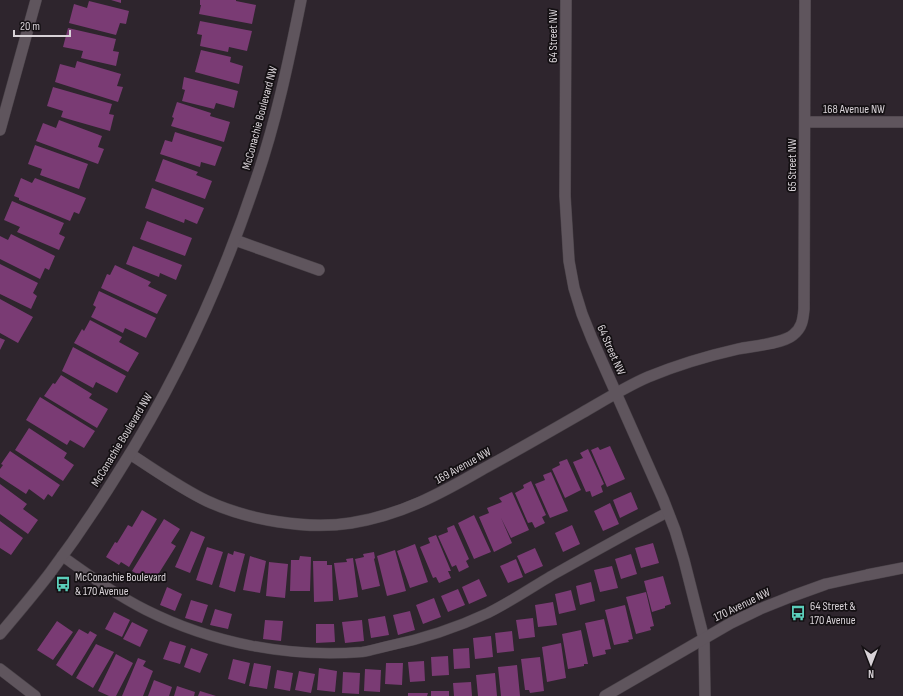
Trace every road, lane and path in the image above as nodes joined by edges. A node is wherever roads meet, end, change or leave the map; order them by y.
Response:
1 (36, 0) edge
2 (301, 0) edge
3 (566, 0) edge
4 (805, 0) edge
5 (805, 122) junction
6 (903, 122) edge
7 (0, 130) edge
8 (234, 240) junction
9 (319, 270) dead end
10 (799, 329) joint
11 (616, 393) junction
12 (130, 454) junction
13 (668, 512) junction
14 (62, 556) junction
15 (903, 568) edge
16 (0, 634) edge
17 (704, 639) junction
18 (0, 669) edge
19 (35, 696) edge
20 (605, 696) edge
21 (705, 696) edge

1 - 7 street
2 - 8 street, McConachie Boulevard NW
3 - 11 street, 64 Street NW
4 - 5 street, 65 Street NW
5 - 6 street, 168 Avenue NW
5 - 10 street, 65 Street NW
8 - 9 street
8 - 12 street, McConachie Boulevard NW
10 - 11 street, 169 Avenue NW
11 - 12 street, 169 Avenue NW
11 - 13 street, 64 Street NW
12 - 14 street, McConachie Boulevard NW
13 - 14 lane
13 - 17 street, 64 Street NW
14 - 16 street, McConachie Boulevard NW
15 - 17 street, 170 Avenue NW
17 - 20 street, 170 Avenue NW
17 - 21 street, 64 Street NW
18 - 19 street

